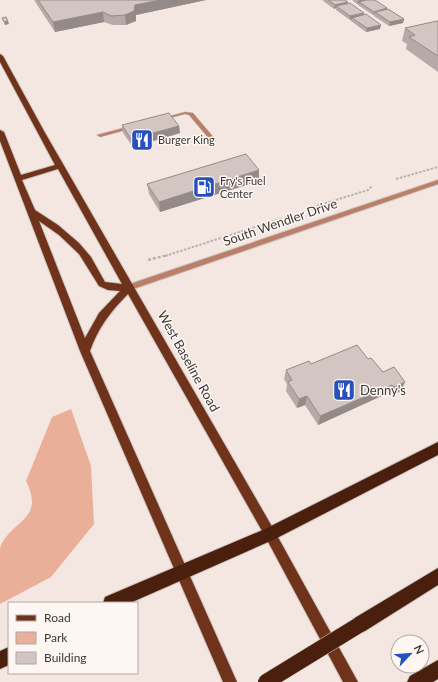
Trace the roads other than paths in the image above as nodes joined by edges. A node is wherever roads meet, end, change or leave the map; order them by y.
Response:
1 (0, 56) edge
2 (154, 121) edge
3 (138, 125) edge
4 (0, 132) edge
5 (100, 135) dead end
6 (213, 140) dead end
7 (60, 166) junction
8 (18, 178) junction
9 (438, 182) edge
10 (31, 212) junction
11 (130, 287) junction
12 (85, 351) junction
13 (438, 448) edge
14 (270, 534) junction
15 (182, 572) junction
16 (438, 576) edge
17 (113, 602) edge
18 (438, 668) edge
19 (230, 682) edge
20 (266, 682) edge
21 (350, 682) edge
22 (416, 682) edge

1 - 7 main road, West Baseline Road
2 - 6 lane
3 - 5 lane
4 - 8 main road
7 - 8 main road
7 - 11 main road, West Baseline Road
8 - 10 main road
9 - 11 street, South Wendler Drive
10 - 11 main road
10 - 12 main road
11 - 12 main road
11 - 14 main road, West Baseline Road
12 - 15 main road
13 - 14 highway
14 - 15 highway
14 - 21 main road, West Baseline Road
15 - 17 highway
15 - 19 main road
16 - 20 highway, bridge
18 - 22 highway

